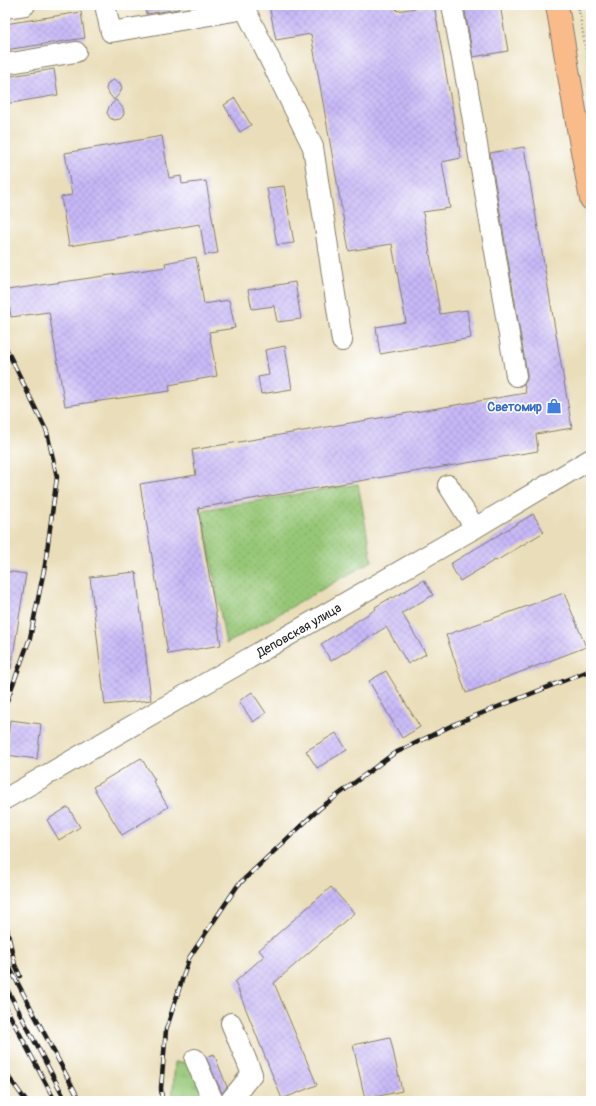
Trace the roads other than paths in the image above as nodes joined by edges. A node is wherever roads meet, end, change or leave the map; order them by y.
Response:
1 (25, 5) edge
2 (106, 5) edge
3 (452, 5) edge
4 (556, 5) edge
5 (5, 8) edge
6 (234, 8) edge
7 (76, 52) dead end
8 (5, 64) edge
9 (585, 139) edge
10 (591, 199) edge
11 (342, 341) dead end
12 (516, 376) dead end
13 (591, 459) edge
14 (448, 486) dead end
15 (475, 528) junction
16 (5, 799) edge
17 (232, 1022) dead end
18 (195, 1059) dead end
19 (213, 1101) edge
20 (230, 1101) edge

1 - 5 street
2 - 6 street
3 - 12 street
4 - 9 main road
6 - 11 street
7 - 8 street
9 - 10 main road
13 - 15 street, Деповская улица
14 - 15 street
15 - 16 street, Деповская улица
17 - 20 street
18 - 19 street

